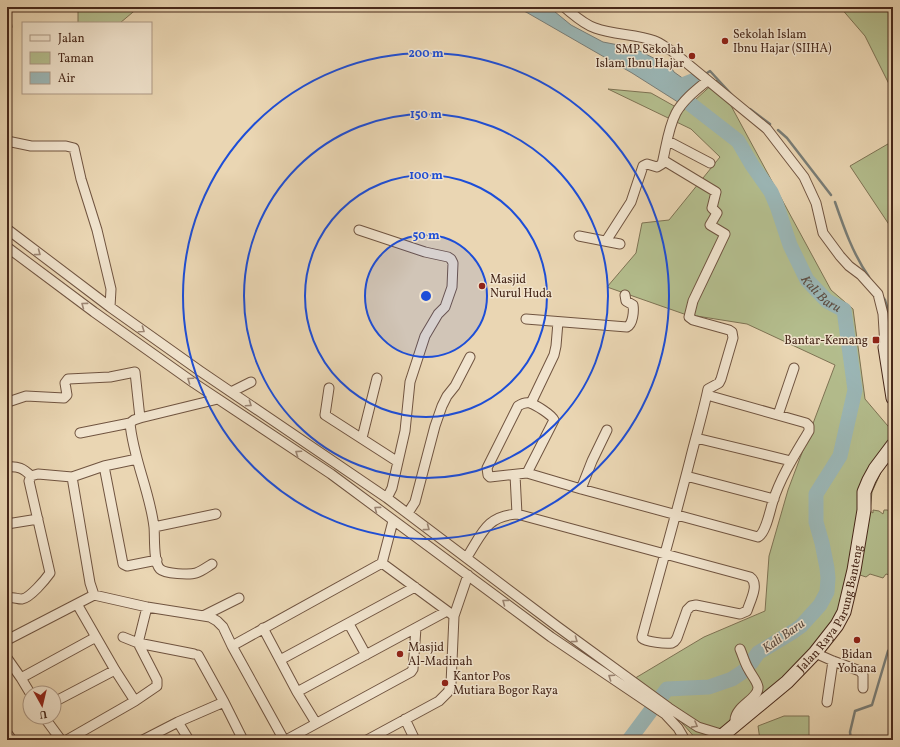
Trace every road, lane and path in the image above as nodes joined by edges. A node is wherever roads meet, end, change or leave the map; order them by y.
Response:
1 (564, 7) edge
2 (703, 78) junction
3 (7, 140) edge
4 (668, 141) junction
5 (663, 160) junction
6 (710, 163) dead end
7 (7, 229) edge
8 (359, 230) dead end
9 (579, 236) dead end
10 (606, 241) junction
11 (620, 244) dead end
12 (7, 247) edge
13 (625, 295) dead end
14 (110, 307) junction
15 (526, 319) dead end
16 (558, 322) junction
17 (889, 347) edge
18 (470, 357) dead end
19 (794, 368) dead end
20 (377, 378) dead end
21 (251, 382) dead end
22 (329, 388) dead end
23 (231, 392) junction
24 (707, 395) junction
25 (893, 398) edge
26 (218, 399) junction
27 (8, 402) dead end
28 (530, 403) junction
29 (778, 415) junction
30 (140, 418) junction
31 (130, 423) junction
32 (607, 430) dead end
33 (80, 433) dead end
34 (362, 438) junction
35 (696, 438) junction
36 (893, 446) edge
37 (137, 459) junction
38 (791, 461) junction
39 (398, 462) junction
40 (339, 464) junction
41 (104, 466) junction
42 (7, 467) edge
43 (331, 474) junction
44 (527, 474) junction
45 (515, 475) junction
46 (32, 476) junction
47 (72, 476) junction
48 (686, 476) junction
49 (581, 489) junction
50 (387, 498) junction
51 (774, 498) junction
52 (216, 514) dead end
53 (408, 514) junction
54 (516, 514) junction
55 (676, 514) junction
56 (38, 519) junction
57 (392, 521) junction
58 (7, 524) edge
59 (154, 527) junction
60 (665, 553) junction
61 (466, 557) junction
62 (156, 560) junction
63 (382, 562) junction
64 (212, 564) dead end
65 (468, 575) junction
66 (415, 587) junction
67 (94, 595) junction
68 (239, 598) dead end
69 (7, 599) edge
70 (76, 604) junction
71 (147, 607) junction
72 (451, 614) junction
73 (203, 616) junction
74 (349, 624) junction
75 (558, 627) junction
76 (263, 628) junction
77 (416, 628) junction
78 (96, 637) junction
79 (123, 637) dead end
80 (551, 637) junction
81 (7, 640) edge
82 (138, 643) junction
83 (232, 646) junction
84 (740, 649) dead end
85 (815, 653) junction
86 (366, 654) junction
87 (7, 658) edge
88 (280, 660) junction
89 (833, 661) junction
90 (115, 670) junction
91 (22, 678) junction
92 (26, 685) edge
93 (863, 688) dead end
94 (297, 692) junction
95 (646, 696) junction
96 (62, 698) edge
97 (135, 701) junction
98 (224, 702) junction
99 (827, 702) dead end
100 (667, 711) junction
101 (405, 719) junction
102 (178, 722) junction
103 (316, 723) junction
104 (738, 723) junction
105 (50, 725) edge
106 (7, 732) edge
107 (724, 738) edge
108 (12, 740) edge
109 (61, 740) edge
110 (67, 740) edge
111 (143, 740) edge
112 (189, 740) edge
113 (243, 740) edge
114 (285, 740) edge
115 (367, 740) edge
116 (415, 740) edge
117 (685, 740) edge

1 - 2 street
2 - 4 street
2 - 17 street
3 - 14 street
4 - 5 street
4 - 6 street
5 - 10 street
5 - 24 street
7 -> 14 street
8 - 39 street
9 - 10 street
10 - 11 street
26 -> 12 street
13 - 16 street
14 -> 23 street
15 - 16 street
16 - 28 street
17 - 25 street
18 - 53 street
19 - 29 street
20 - 34 street
21 - 23 street
22 - 34 street
23 -> 40 street
24 - 29 street
24 - 35 street
26 - 30 street
43 -> 26 street
27 - 30 street
28 - 44 street
28 - 45 street
29 - 38 street
30 - 31 street
31 - 33 street
31 - 37 street
32 - 49 street
34 - 39 street
35 - 38 street
35 - 48 street
36 - 85 street, Jalan Raya Parung Banteng
37 - 41 street
37 - 59 street
38 - 51 street
39 - 50 street
40 - 43 street
40 - 50 street
41 - 47 street
41 - 62 street
42 - 46 street
57 -> 43 street
44 - 45 street
44 - 49 street
45 - 54 street
46 - 47 street
46 - 56 street
47 - 67 street
48 - 51 street
48 - 55 street
49 - 55 street
50 - 53 street
51 - 55 street
52 - 59 street
53 -> 61 street
54 - 60 street
54 - 61 street
55 - 60 street
56 - 58 street
56 - 69 street
57 - 63 street
57 - 65 street
59 - 62 street
60 - 60 street
61 - 75 street
62 - 64 street
63 - 66 street
63 - 76 street
65 - 72 street
80 -> 65 street
66 - 72 street
66 - 74 street
67 - 70 street
67 - 71 street
68 - 73 street
70 - 78 street
70 - 81 street
71 - 73 street
71 - 82 street
72 - 77 street
72 - 101 street
73 - 83 street
74 - 86 street
74 - 88 street
75 - 80 street
75 -> 95 street
76 - 83 street
76 - 88 street
77 - 86 street
77 - 103 street
78 - 90 street
78 - 91 street
79 - 82 street
95 -> 80 street
82 - 97 street
82 - 98 street
83 - 114 street
84 - 104 street
85 - 89 street
85 - 104 street, Jalan Raya Parung Banteng
86 - 94 street
87 - 91 street
88 - 94 street
89 - 93 street
89 - 99 street
90 - 96 street
90 - 97 street
91 - 92 street
94 - 103 street
95 - 100 street
97 - 110 street
98 - 102 street
98 - 113 street
100 -> 107 street
100 - 117 street
101 - 115 street
101 - 116 street
102 - 111 street
102 - 112 street
103 - 114 street
104 - 107 street, Jalan Raya Parung Banteng
105 - 109 street
106 - 108 street

